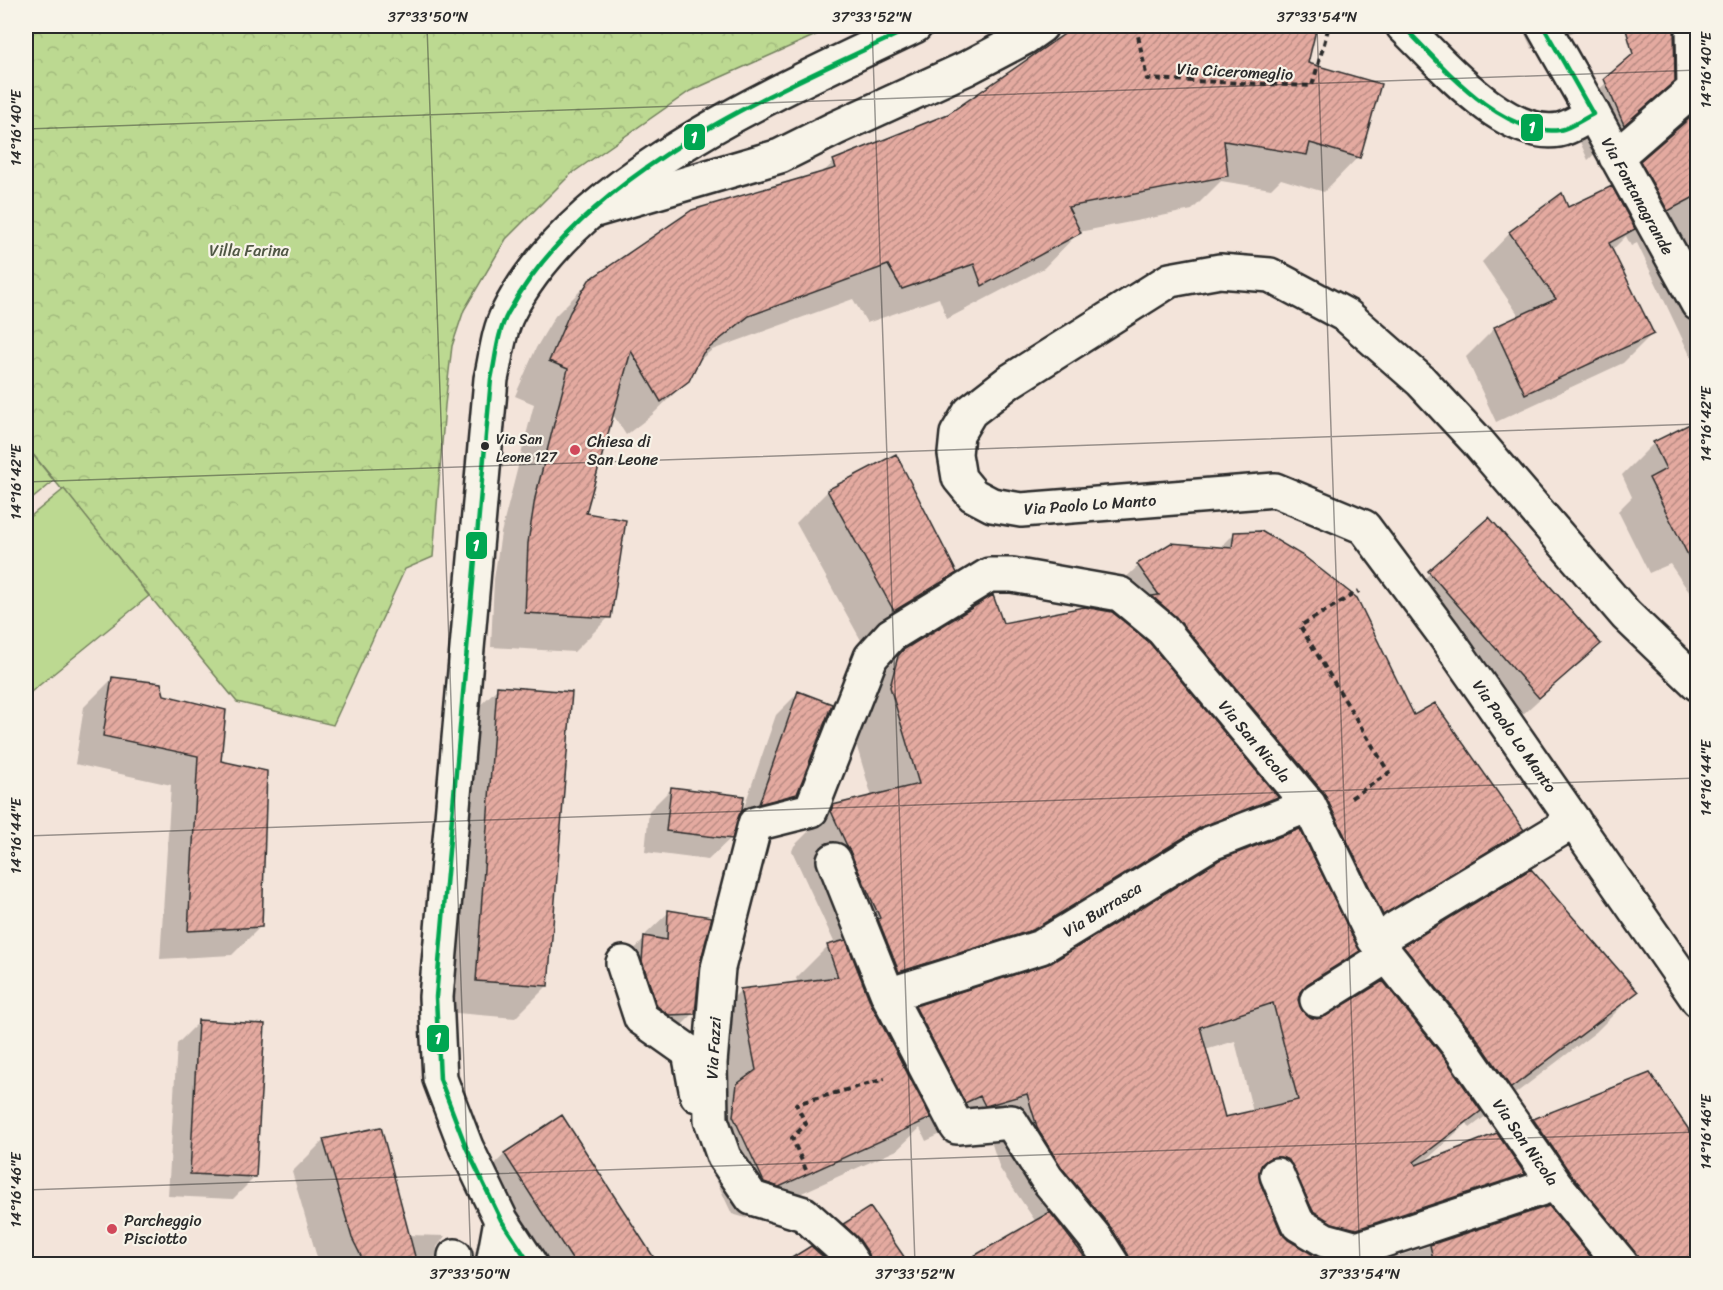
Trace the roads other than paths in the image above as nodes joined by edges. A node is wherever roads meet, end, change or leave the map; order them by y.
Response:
1 (915, 26) edge
2 (1041, 26) edge
3 (1403, 26) edge
4 (1527, 26) edge
5 (1693, 26) edge
6 (1550, 38) edge
7 (1593, 114) junction
8 (1616, 157) junction
9 (592, 211) junction
10 (1698, 304) edge
11 (1698, 684) edge
12 (811, 810) joint
13 (1312, 812) junction
14 (1574, 820) junction
15 (834, 860) dead end
16 (1391, 943) junction
17 (623, 963) dead end
18 (888, 996) junction
19 (1317, 1000) dead end
20 (1698, 1000) edge
21 (711, 1120) junction
22 (1277, 1175) dead end
23 (1555, 1184) junction
24 (501, 1221) junction
25 (493, 1264) edge
26 (530, 1264) edge
27 (853, 1264) edge
28 (1112, 1264) edge
29 (1621, 1264) edge

1 - 9 street
2 - 9 street
3 - 7 street
4 - 6 street
5 - 8 street
6 - 7 street, Via Fontanagrande
7 - 8 street, Via Fontanagrande
8 - 10 street, Via Fontanagrande
9 - 24 street
11 - 14 street, Via Paolo Lo Manto
12 - 13 street, Via San Nicola
12 - 21 street, Via Fazzi
13 - 16 street, Via San Nicola
13 - 18 street, Via Burrasca
14 - 16 street
14 - 20 street, Via Paolo Lo Manto
15 - 18 street
16 - 19 street
16 - 23 street, Via San Nicola
17 - 21 street
18 - 28 street
21 - 27 street, Via Fazzi
22 - 23 street
23 - 29 street, Via San Nicola
24 - 25 street
24 - 26 street

